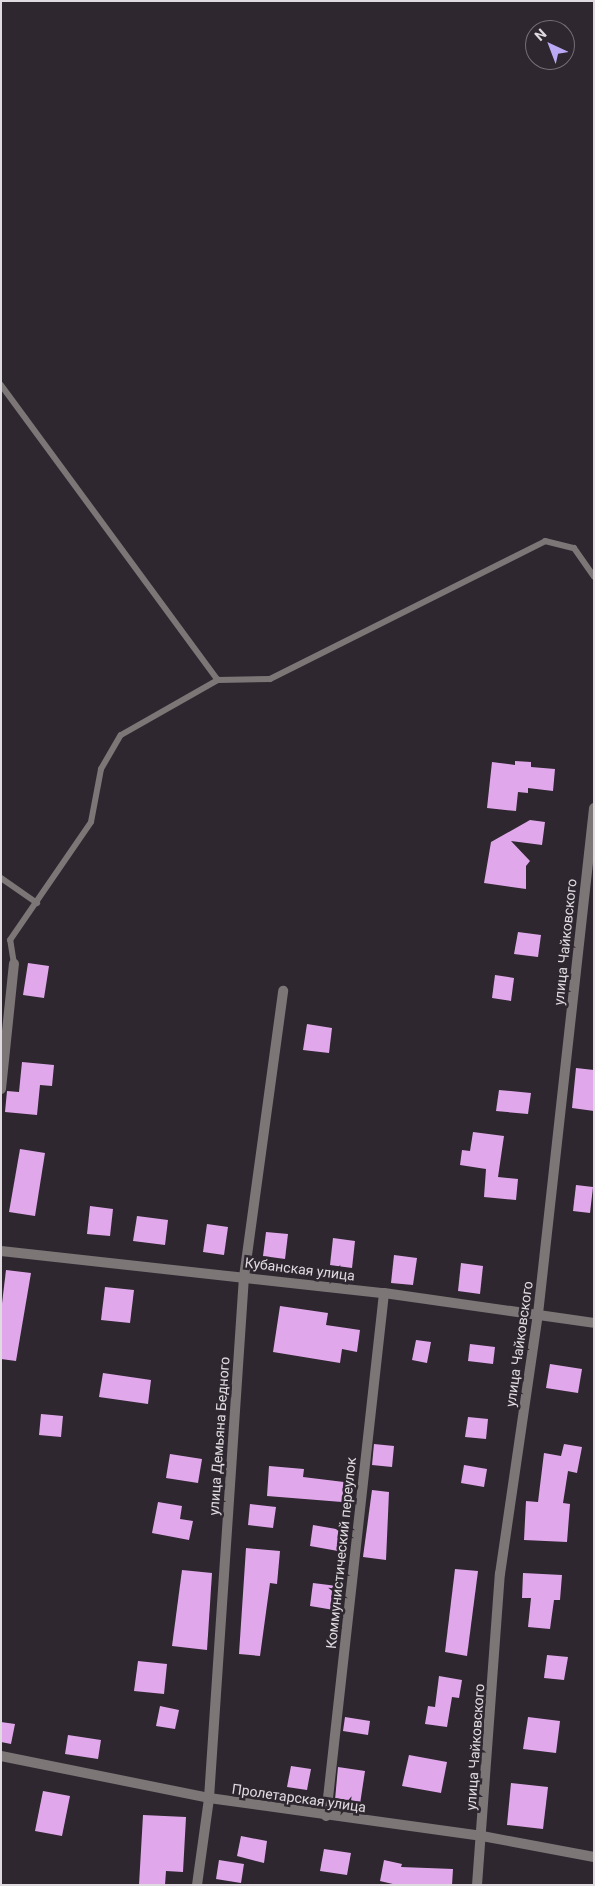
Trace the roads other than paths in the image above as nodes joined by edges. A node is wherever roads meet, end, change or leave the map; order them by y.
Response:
1 (1, 386) edge
2 (594, 577) edge
3 (218, 680) junction
4 (594, 808) edge
5 (1, 878) edge
6 (37, 903) junction
7 (14, 964) joint
8 (283, 991) dead end
9 (1, 1089) edge
10 (1, 1252) edge
11 (244, 1277) junction
12 (384, 1293) junction
13 (538, 1314) junction
14 (594, 1324) edge
15 (1, 1756) edge
16 (209, 1798) junction
17 (326, 1816) junction
18 (482, 1836) junction
19 (594, 1857) edge
20 (196, 1885) edge
21 (477, 1885) edge

1 - 3 lane
2 - 3 lane
3 - 6 lane
4 - 13 street, улица Чайковского
5 - 6 lane
6 - 7 lane
7 - 9 street
8 - 11 street, улица Демьяна Бедного
10 - 11 street, Кубанская улица
11 - 12 street, Кубанская улица
11 - 16 street, улица Демьяна Бедного
12 - 13 street, Кубанская улица
12 - 17 street, Коммунистический переулок
13 - 14 street, Кубанская улица
13 - 18 street, улица Чайковского
15 - 16 street, Пролетарская улица
16 - 17 street, Пролетарская улица
16 - 20 street, улица Демьяна Бедного
17 - 18 street, Пролетарская улица
18 - 19 street, Пролетарская улица
18 - 21 street, улица Чайковского

